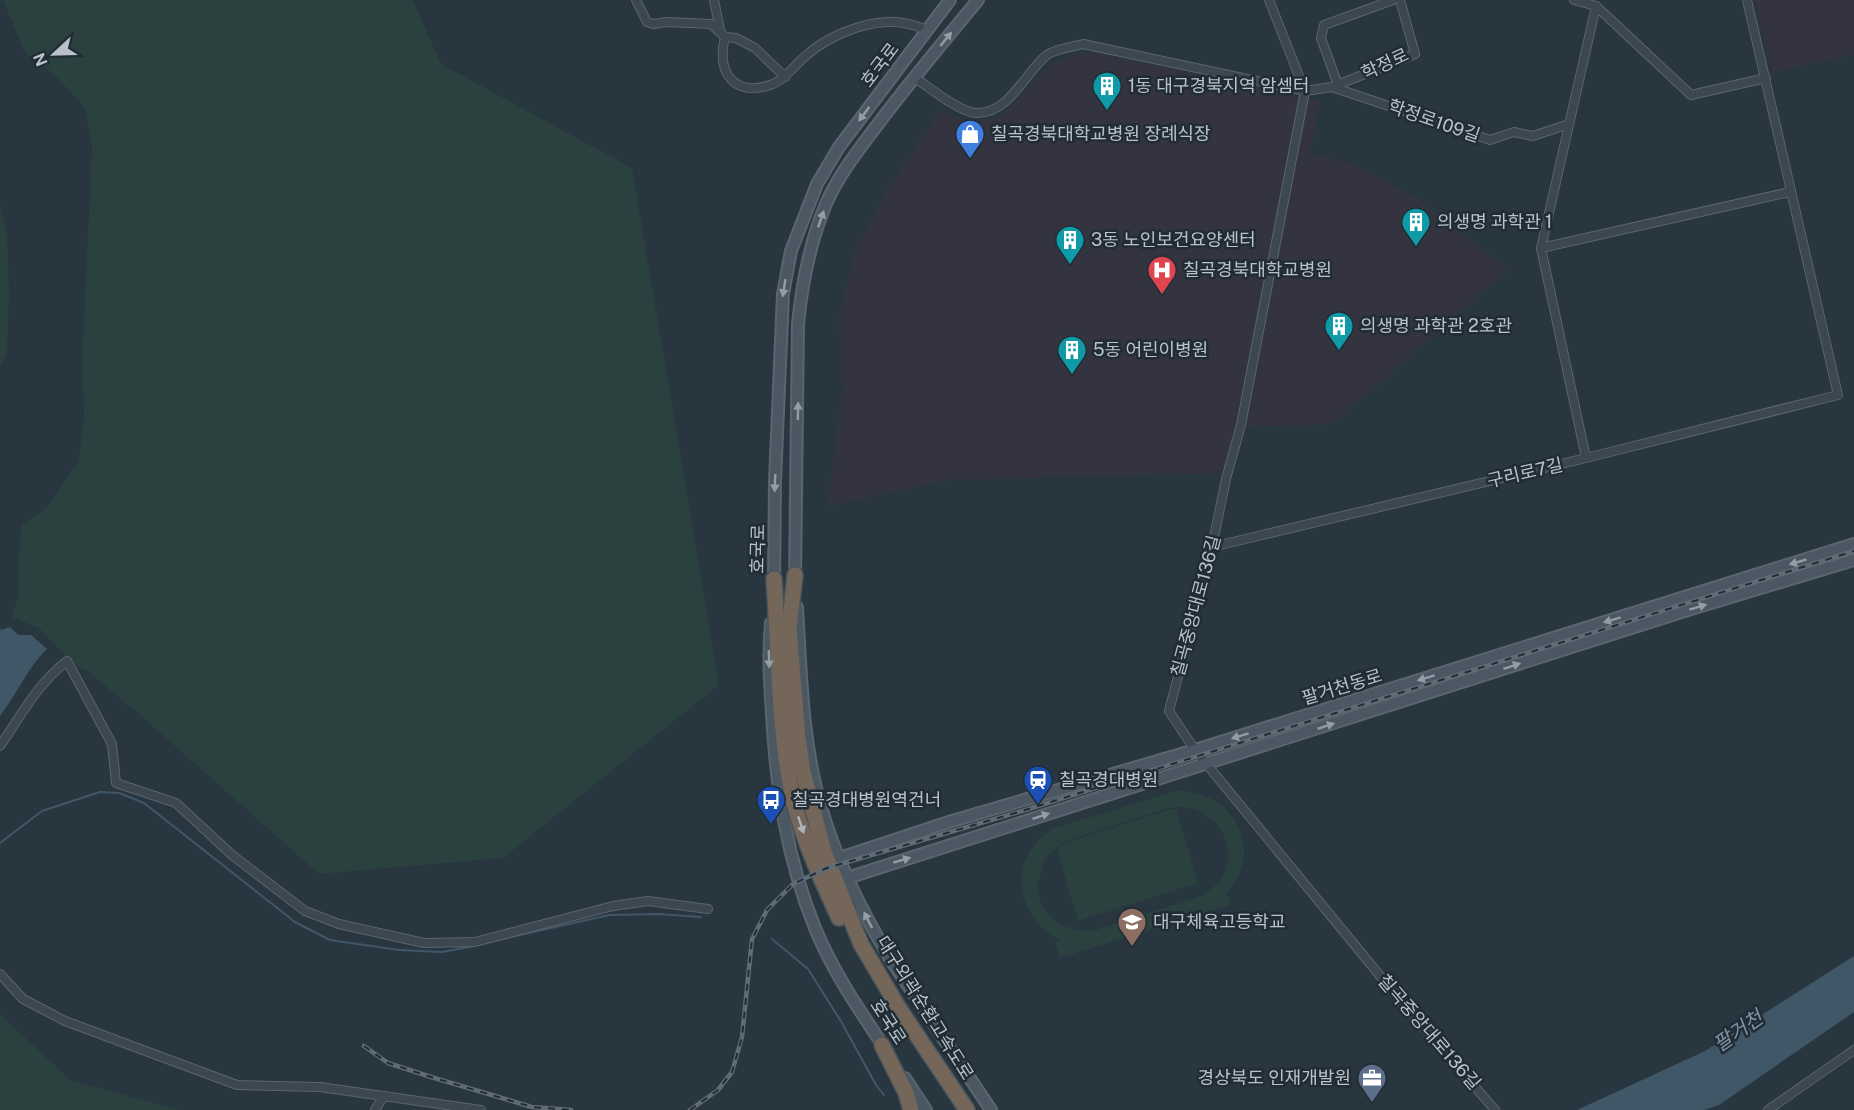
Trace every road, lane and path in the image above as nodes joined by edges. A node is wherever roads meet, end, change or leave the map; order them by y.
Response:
1 (636, 0) edge
2 (714, 0) edge
3 (950, 0) edge
4 (978, 0) edge
5 (1269, 0) edge
6 (1393, 0) edge
7 (1400, 0) edge
8 (1574, 0) edge
9 (1747, 0) edge
10 (1596, 6) junction
11 (927, 30) junction
12 (723, 34) junction
13 (785, 77) junction
14 (915, 78) junction
15 (1766, 78) junction
16 (1335, 86) junction
17 (1305, 91) junction
18 (1569, 124) junction
19 (1791, 192) junction
20 (1541, 248) junction
21 (1586, 458) junction
22 (1854, 544) edge
23 (1212, 547) junction
24 (1854, 560) edge
25 (795, 575) junction
26 (774, 579) junction
27 (0, 746) edge
28 (1195, 750) junction
29 (1208, 764) junction
30 (840, 858) junction
31 (847, 878) junction
32 (708, 909) dead end
33 (0, 974) edge
34 (882, 1045) junction
35 (1854, 1050) edge
36 (384, 1096) junction
37 (375, 1110) edge
38 (481, 1110) edge
39 (911, 1110) edge
40 (927, 1110) edge
41 (955, 1110) edge
42 (967, 1110) edge
43 (991, 1110) edge
44 (1495, 1110) edge
45 (1768, 1110) edge

1 - 12 street
2 - 12 street
3 - 11 main road, 호국로
14 -> 4 main road, 호국로
5 - 17 street
6 - 16 street
7 - 16 street, 학정로
8 - 10 street
9 - 15 street
10 - 15 street
10 - 18 street
11 - 13 street
11 -> 26 main road, 호국로
12 - 13 street
12 - 13 street
14 - 17 street, 호국로
25 -> 14 main road, 호국로
15 - 19 street
16 - 17 street, 학정로
16 - 18 street, 학정로109길
17 - 23 street, 칠곡중앙대로136길
18 - 20 street
19 - 20 street
19 - 21 street, 구리로7길
20 - 21 street
21 - 23 street, 구리로7길
22 -> 28 main road, 팔거천동로
23 - 28 street, 칠곡중앙대로136길
29 -> 24 main road, 팔거천동로
25 - 30 main road, 호국로
25 - 42 highway, 대구외곽순환고속도로
26 -> 34 main road, 호국로
26 -> 41 highway, 대구외곽순환고속도로
27 - 32 street
28 - 29 street, 칠곡중앙대로136길
28 - 30 main road, 팔거천동로
31 -> 29 main road, 팔거천동로
29 - 44 street, 칠곡중앙대로136길
30 - 31 main road, 호국로
43 -> 31 main road, 호국로
33 - 36 street
34 - 39 highway
34 - 40 main road, 호국로
35 - 45 street
36 - 37 street
36 - 38 street

